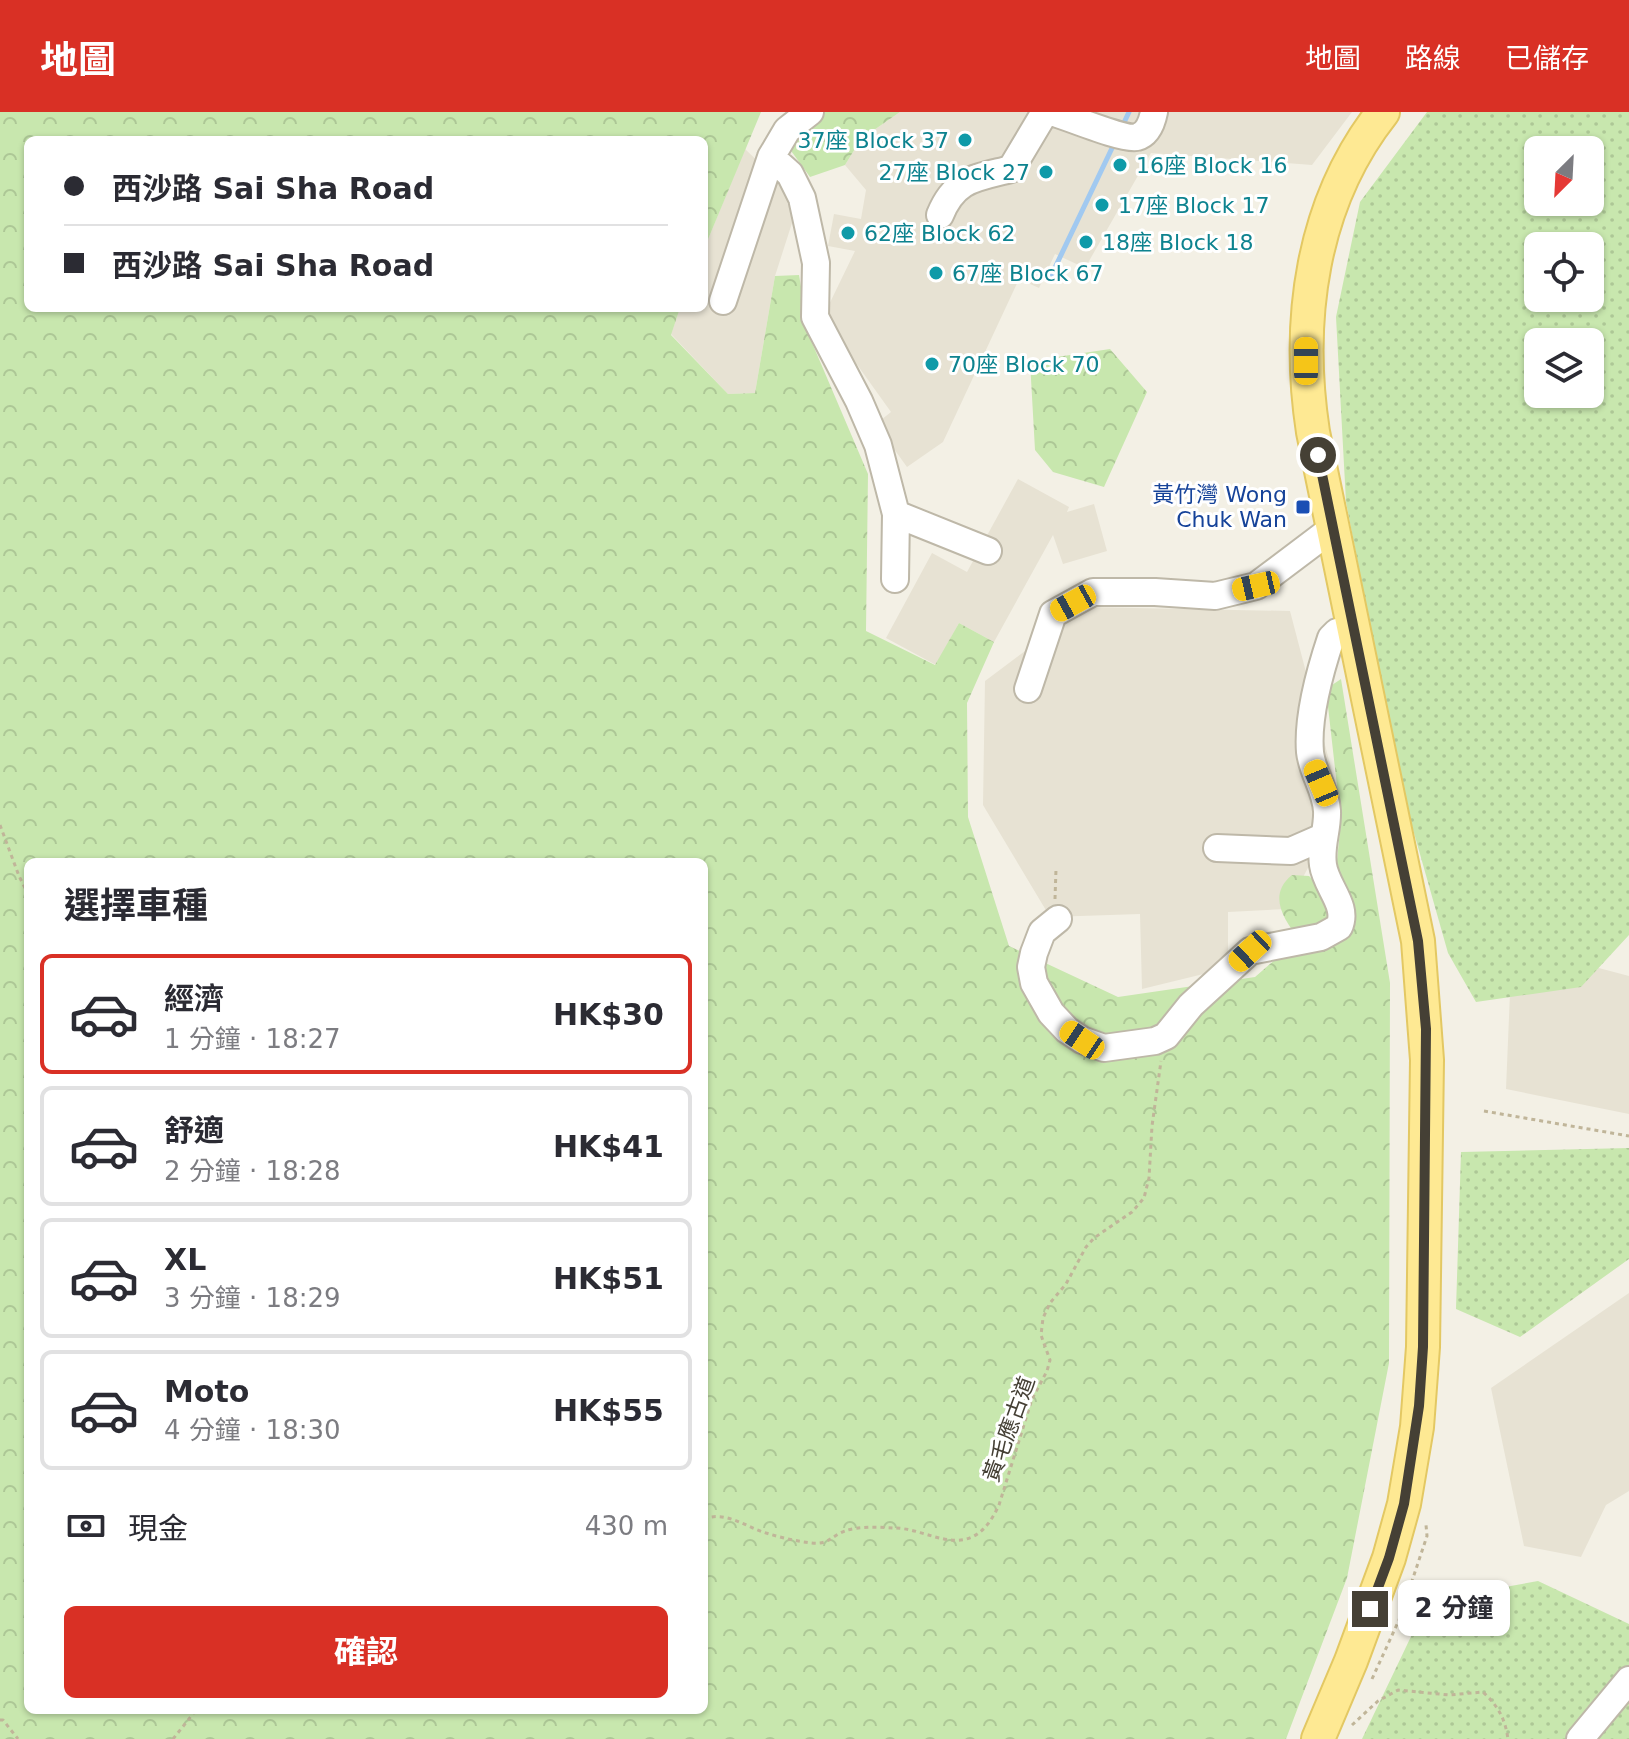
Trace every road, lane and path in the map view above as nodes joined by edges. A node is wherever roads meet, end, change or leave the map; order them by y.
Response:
1 (810, 112) edge
2 (1045, 112) edge
3 (1052, 112) edge
4 (1154, 112) edge
5 (1383, 112) edge
6 (771, 157) junction
7 (940, 215) dead end
8 (723, 301) dead end
9 (896, 514) junction
10 (1333, 528) junction
11 (988, 551) dead end
12 (895, 579) dead end
13 (1353, 629) junction
14 (1028, 689) dead end
15 (0, 825) edge
16 (1323, 837) junction
17 (1217, 848) dead end
18 (1056, 869) dead end
19 (24, 886) edge
20 (1056, 910) joint
21 (1163, 1038) junction
22 (1484, 1111) dead end
23 (1629, 1136) edge
24 (708, 1518) edge
25 (1629, 1680) edge
26 (193, 1714) edge
27 (0, 1720) edge
28 (1352, 1725) dead end
29 (18, 1739) edge
30 (173, 1739) edge
31 (1318, 1739) edge
32 (1508, 1739) edge
33 (1580, 1739) edge

1 - 6 street
2 - 7 street
3 - 4 street
5 - 10 main road
6 - 8 street
6 - 9 street
9 - 11 street
9 - 12 street
10 - 13 main road
10 - 14 street
13 - 16 street
13 - 31 main road
15 - 19 path
16 - 17 street
16 - 21 street
18 - 20 path
20 - 21 street
21 - 24 path, 黃毛應古道
22 - 23 path
25 - 33 street
26 - 30 path
27 - 29 path
28 - 32 path

